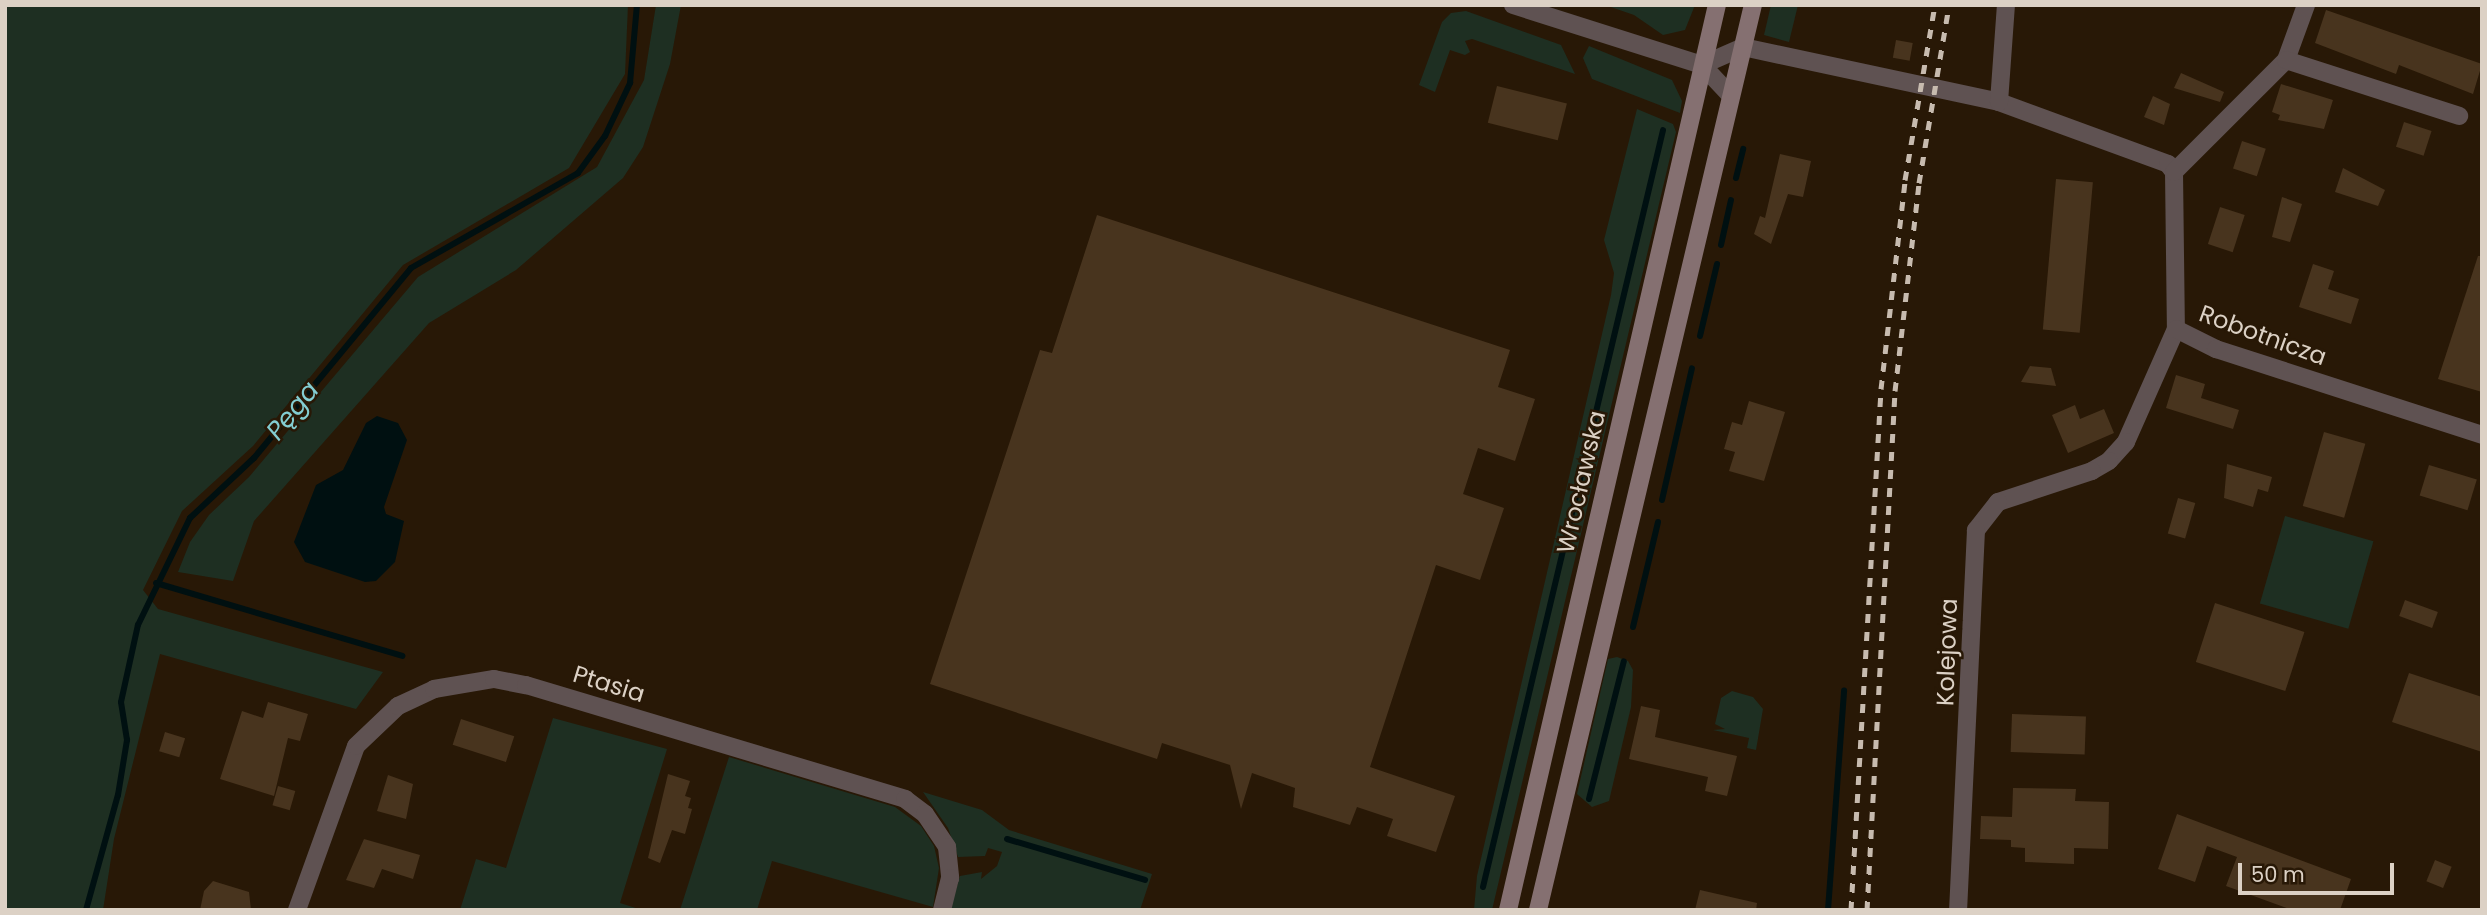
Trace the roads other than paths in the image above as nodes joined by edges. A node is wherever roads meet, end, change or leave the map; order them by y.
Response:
1 (1513, 5) edge
2 (1717, 5) edge
3 (1752, 5) edge
4 (2006, 5) edge
5 (2306, 5) edge
6 (1743, 47) junction
7 (2286, 60) junction
8 (1702, 65) junction
9 (1731, 96) junction
10 (1999, 102) junction
11 (2459, 116) dead end
12 (2174, 172) junction
13 (2176, 329) junction
14 (2482, 435) edge
15 (297, 910) edge
16 (942, 910) edge
17 (1508, 910) edge
18 (1538, 910) edge
19 (1958, 910) edge

1 - 8 street
2 - 8 main road, Wrocławska
3 - 6 main road
4 - 10 street
5 - 7 street
6 - 8 street
6 - 9 main road
6 - 10 street
7 - 11 street
7 - 12 street
8 - 9 street
8 - 17 main road, Wrocławska
9 - 18 main road
10 - 12 street
12 - 13 street, Robotnicza
13 - 14 street, Robotnicza
13 - 19 street, Kolejowa
15 - 16 street, Ptasia

